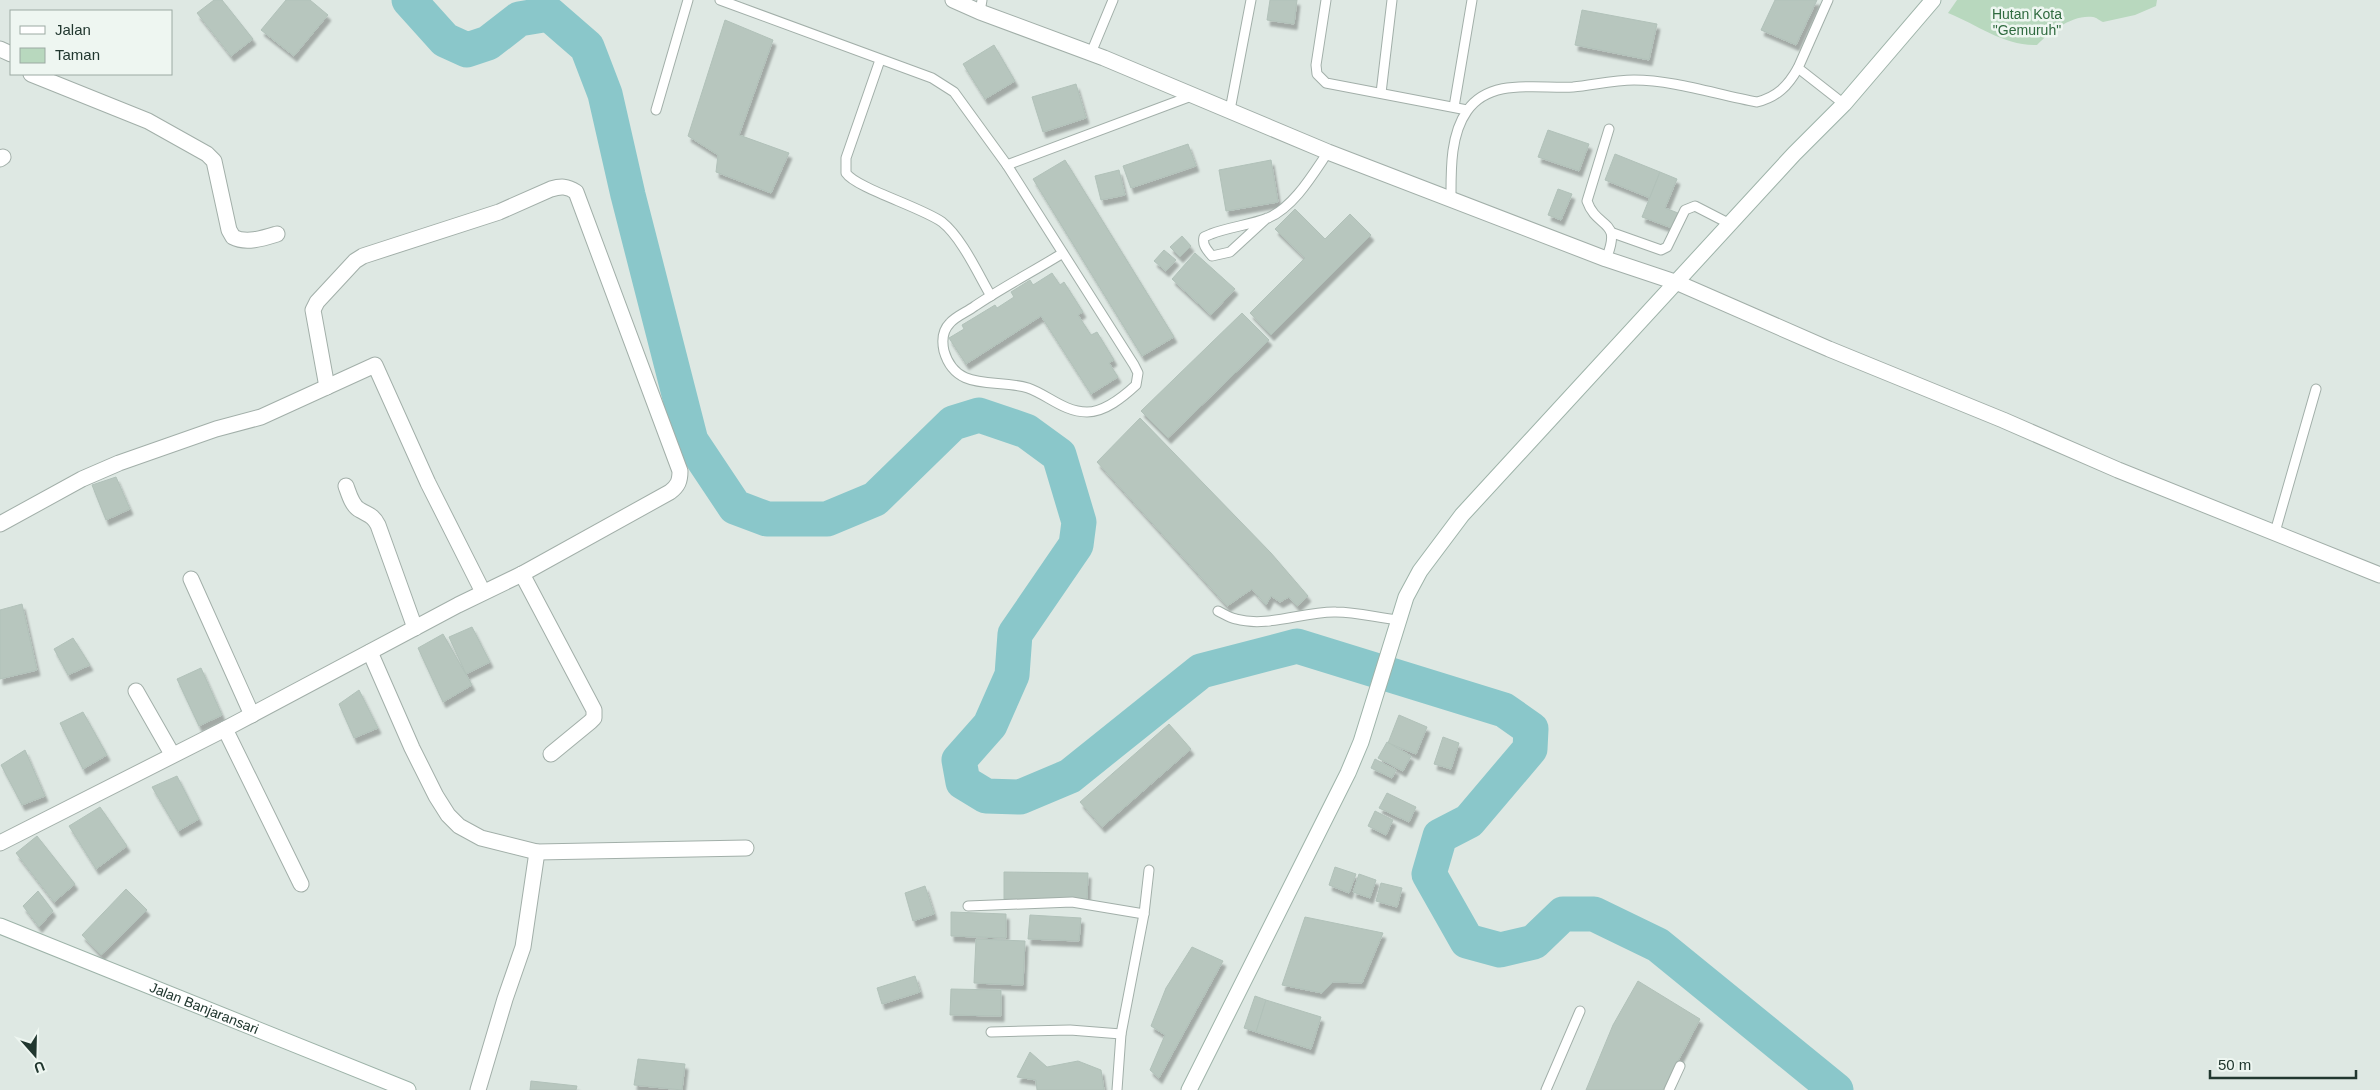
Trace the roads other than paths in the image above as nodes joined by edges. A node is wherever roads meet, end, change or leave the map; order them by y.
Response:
1 (688, 0) edge
2 (720, 0) edge
3 (954, 0) edge
4 (1114, 0) edge
5 (1251, 0) edge
6 (1326, 0) edge
7 (1392, 0) edge
8 (1472, 0) edge
9 (1828, 0) edge
10 (1933, 0) edge
11 (981, 6) edge
12 (1091, 54) junction
13 (880, 60) junction
14 (1798, 68) junction
15 (33, 75) edge
16 (1381, 93) junction
17 (1195, 95) junction
18 (1844, 104) junction
19 (1454, 107) junction
20 (656, 110) dead end
21 (1230, 110) junction
22 (1467, 110) junction
23 (1609, 129) dead end
24 (1328, 152) junction
25 (1007, 165) junction
26 (1451, 199) junction
27 (1267, 218) junction
28 (1730, 224) junction
29 (1613, 233) junction
30 (277, 234) dead end
31 (1063, 253) junction
32 (1606, 259) junction
33 (1678, 283) junction
34 (990, 296) junction
35 (327, 387) junction
36 (2316, 389) dead end
37 (346, 486) dead end
38 (1, 521) edge
39 (2275, 532) junction
40 (522, 574) junction
41 (2380, 575) edge
42 (191, 579) dead end
43 (483, 592) junction
44 (1218, 611) dead end
45 (1398, 620) junction
46 (415, 628) junction
47 (370, 652) junction
48 (136, 691) dead end
49 (252, 715) junction
50 (225, 729) junction
51 (172, 754) junction
52 (551, 754) dead end
53 (0, 843) edge
54 (746, 848) dead end
55 (537, 852) junction
56 (1149, 870) dead end
57 (301, 884) dead end
58 (968, 906) dead end
59 (1144, 914) junction
60 (0, 926) edge
61 (1580, 1011) dead end
62 (991, 1032) dead end
63 (1121, 1034) junction
64 (1680, 1066) dead end
65 (408, 1090) edge
66 (478, 1090) edge
67 (1117, 1090) edge
68 (1189, 1090) edge
69 (1546, 1090) edge
70 (1669, 1090) edge

1 - 20 lane
2 - 13 lane
3 - 11 street
4 - 12 lane
5 - 21 lane
6 - 16 lane
7 - 16 lane
8 - 19 lane
9 - 14 lane
10 - 18 street
11 - 12 street
12 - 17 street
13 - 25 lane
13 - 34 lane
14 - 18 lane
14 - 22 lane
15 - 30 street
16 - 19 lane
17 - 21 street
17 - 25 lane
18 - 28 street
19 - 22 lane
21 - 24 street
22 - 26 lane
23 - 29 lane
24 - 26 street
24 - 27 lane
25 - 31 lane
26 - 32 street
27 - 27 lane
28 - 29 lane
28 - 33 street
29 - 32 lane
31 - 34 lane
31 - 34 lane
32 - 33 street
33 - 39 street
33 - 45 street
35 - 38 street
35 - 40 street
35 - 43 street
36 - 39 lane
37 - 46 street
39 - 41 street
40 - 43 street
40 - 52 street
42 - 49 street
43 - 46 street
44 - 45 lane
45 - 68 street
46 - 47 street
47 - 49 street
47 - 55 street
48 - 51 street
49 - 50 street
50 - 51 street
50 - 57 street
51 - 53 street
54 - 55 street
55 - 66 street
56 - 59 lane
58 - 59 lane
59 - 63 lane
60 - 65 street, Jalan Banjaransari
61 - 69 lane
62 - 63 lane
63 - 67 lane
64 - 70 lane

